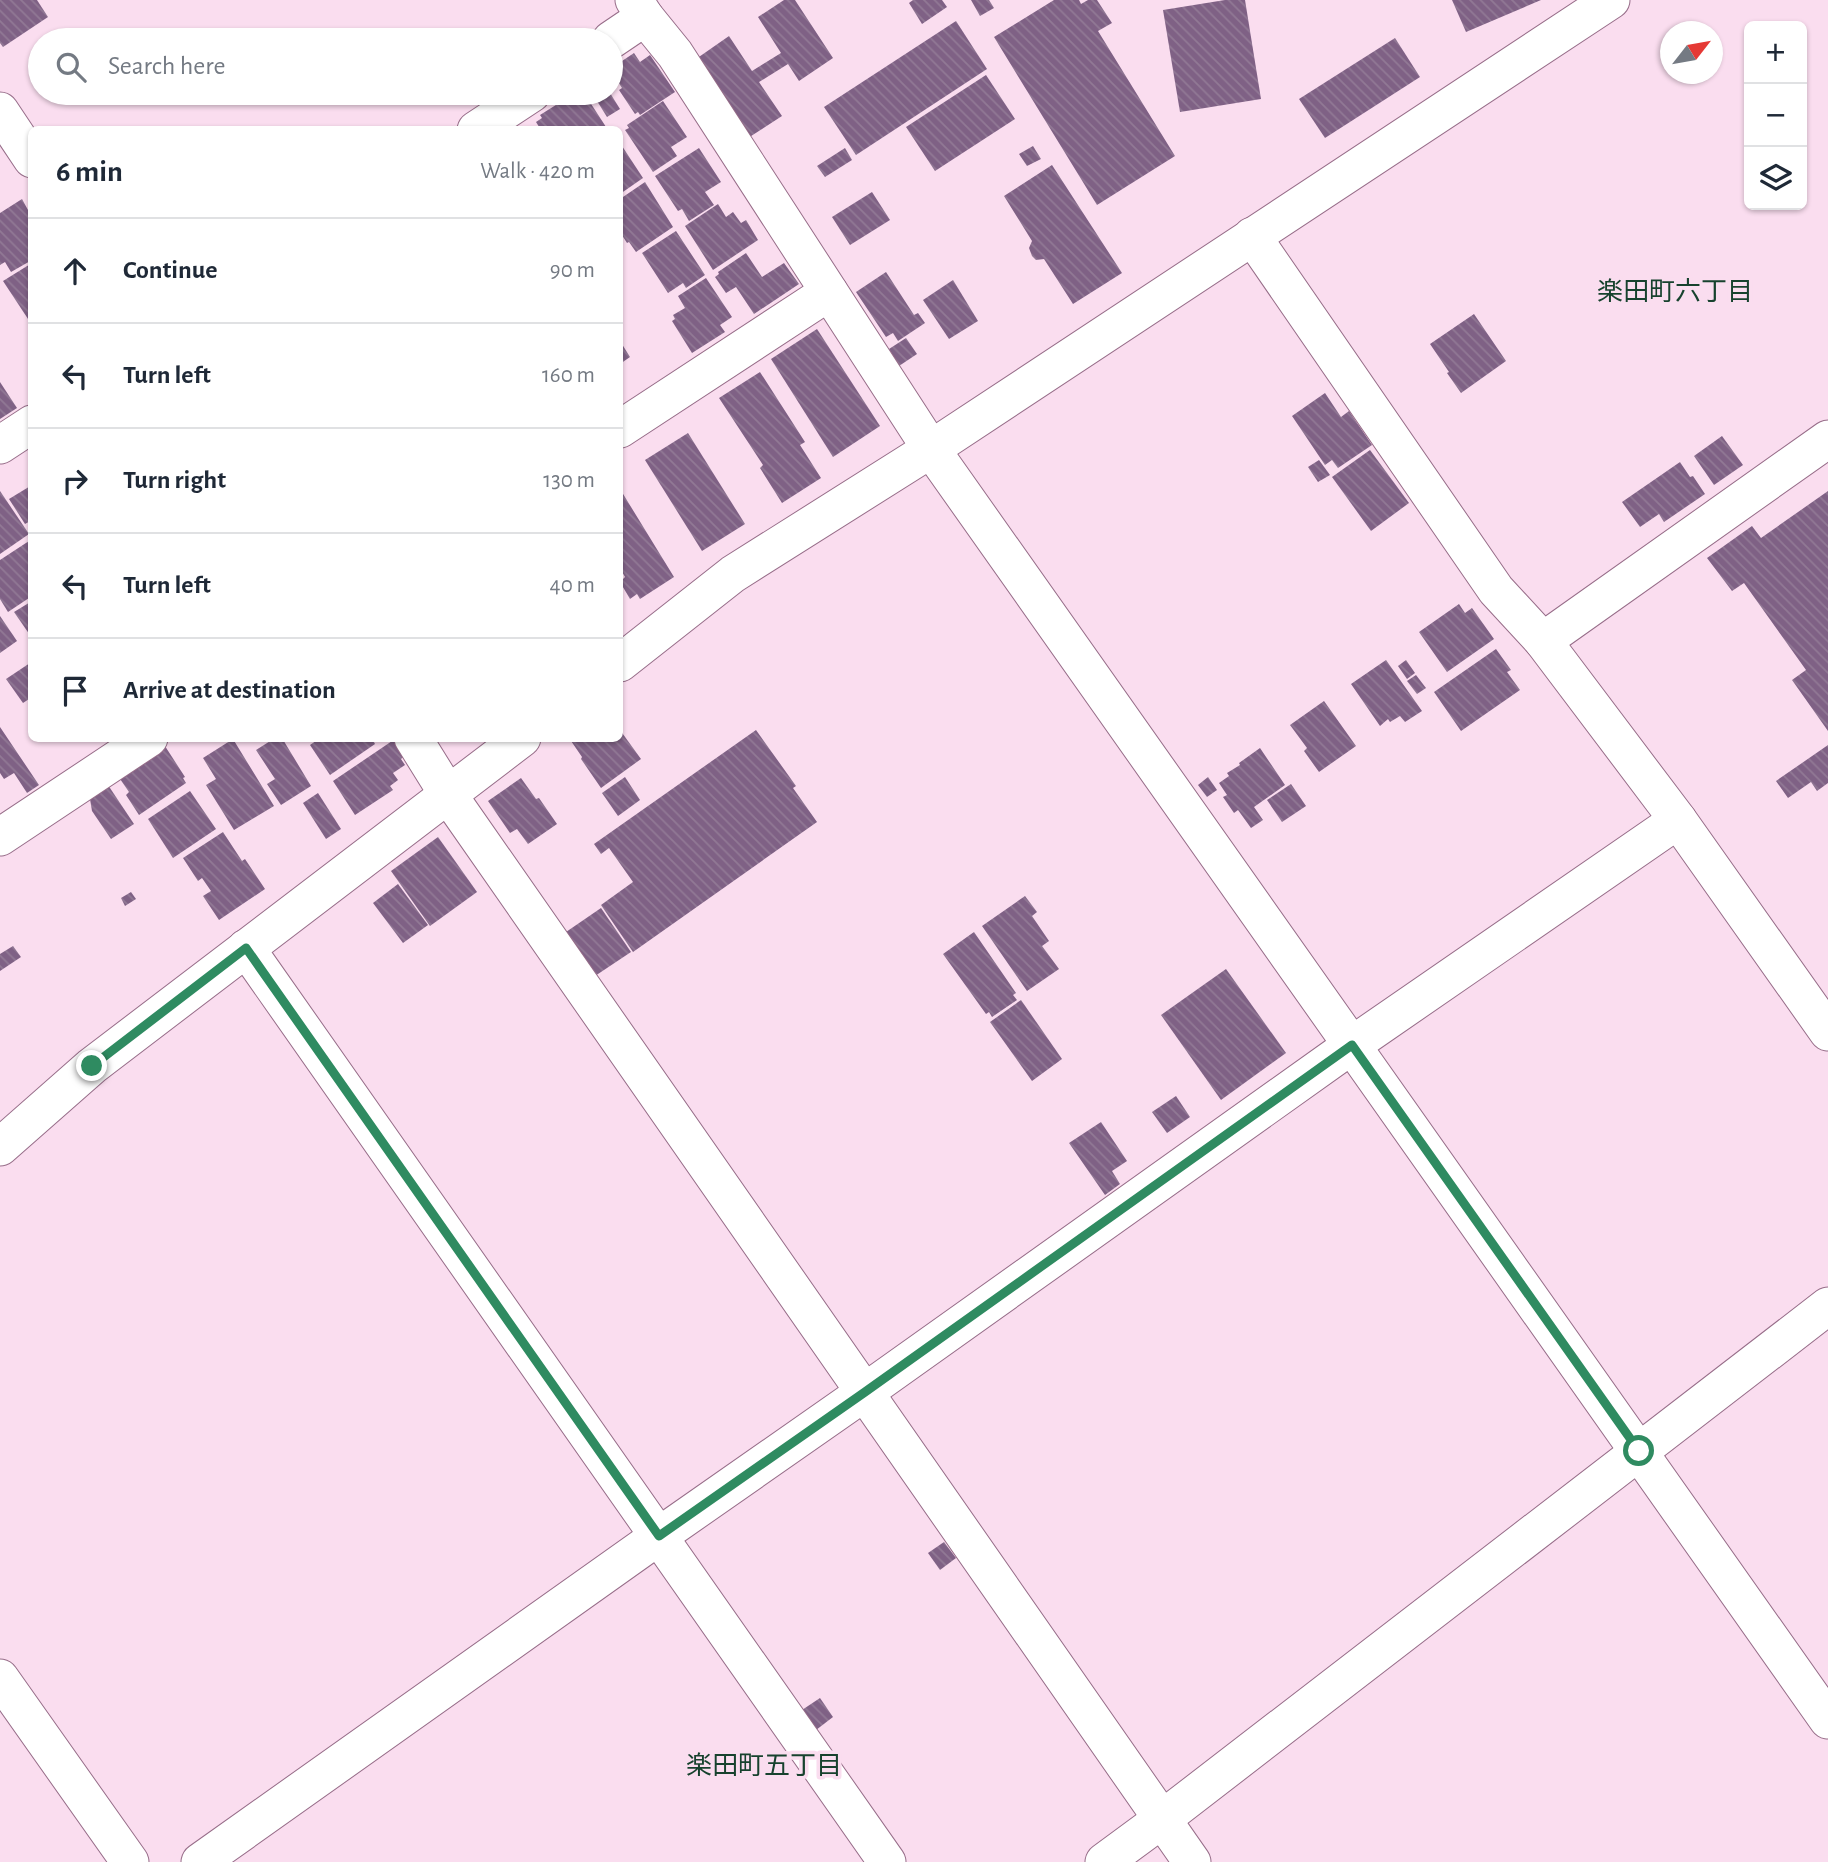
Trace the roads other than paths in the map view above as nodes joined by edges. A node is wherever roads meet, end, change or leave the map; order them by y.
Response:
1 (1611, 0) edge
2 (640, 9) edge
3 (622, 28) edge
4 (514, 105) edge
5 (0, 111) edge
6 (482, 126) edge
7 (28, 153) edge
8 (1252, 236) junction
9 (829, 292) junction
10 (28, 427) edge
11 (623, 427) edge
12 (1828, 439) edge
13 (0, 445) edge
14 (931, 449) junction
15 (1543, 641) junction
16 (623, 661) edge
17 (143, 742) edge
18 (415, 742) edge
19 (517, 742) edge
20 (449, 796) junction
21 (1678, 820) junction
22 (0, 837) edge
23 (246, 948) junction
24 (1828, 1032) edge
25 (1352, 1045) junction
26 (0, 1147) edge
27 (1828, 1306) edge
28 (865, 1392) junction
29 (1639, 1451) junction
30 (659, 1536) junction
31 (0, 1678) edge
32 (1828, 1720) edge
33 (1161, 1820) junction
34 (130, 1862) edge
35 (200, 1862) edge
36 (887, 1862) edge
37 (1104, 1862) edge
38 (1192, 1862) edge

1 - 8 street
2 - 3 street
2 - 9 street
4 - 6 street
5 - 7 street
8 - 14 street
8 - 15 street
9 - 11 street
9 - 14 street
10 - 13 street
12 - 15 street
14 - 16 street
14 - 25 street
15 - 21 street
17 - 22 street
18 - 20 street
19 - 20 street
20 - 23 street
20 - 28 street
21 - 24 street
21 - 25 street
23 - 26 street
23 - 30 street
25 - 28 street
25 - 29 street
27 - 29 street
28 - 30 street
28 - 33 street
29 - 32 street
29 - 33 street
30 - 35 street
30 - 36 street
31 - 34 street
33 - 37 street
33 - 38 street

